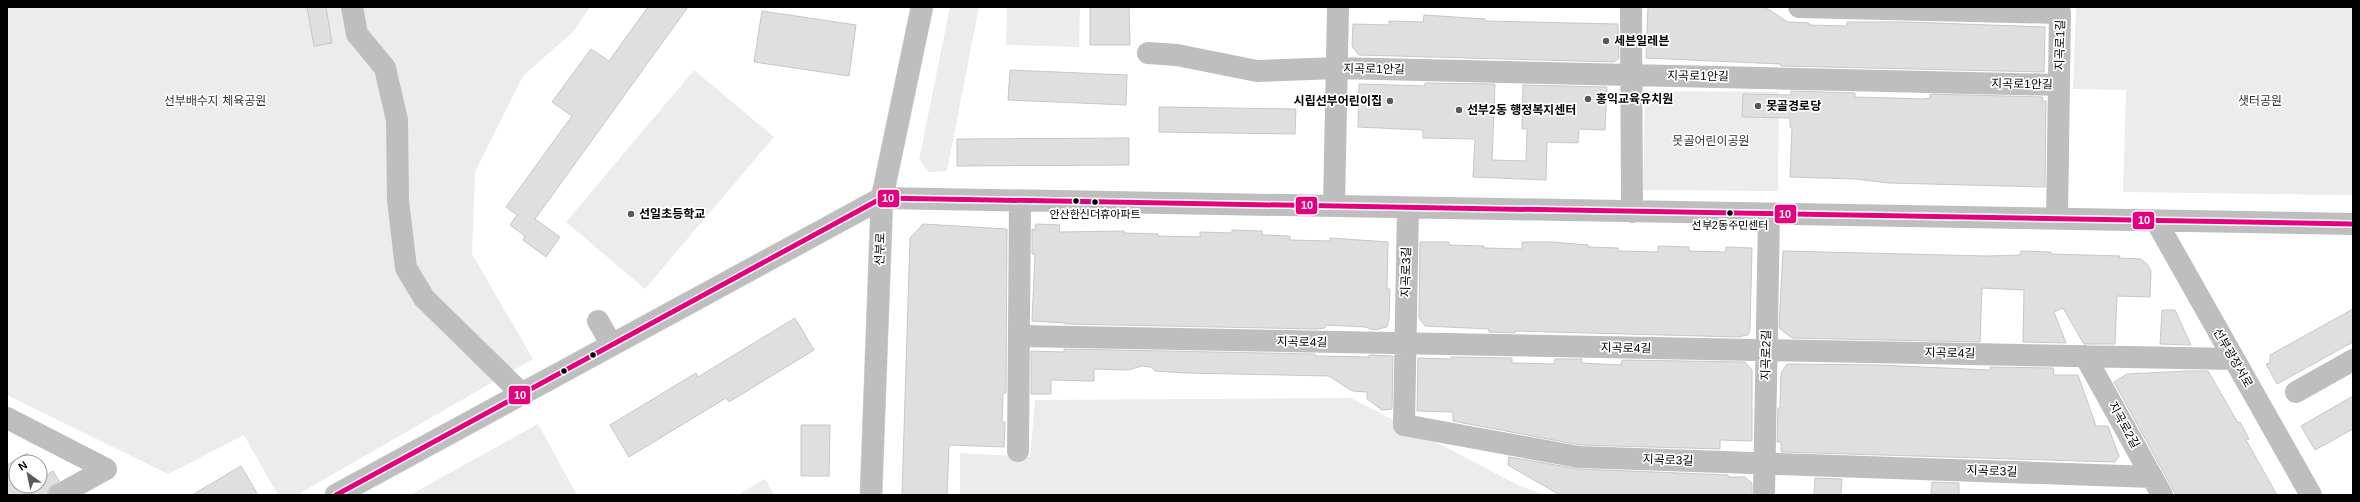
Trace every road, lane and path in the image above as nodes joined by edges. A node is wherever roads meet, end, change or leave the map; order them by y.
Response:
1 (352, 7) edge
2 (922, 7) edge
3 (1338, 7) edge
4 (1631, 7) edge
5 (1799, 7) edge
6 (1148, 54) dead end
7 (1337, 68) junction
8 (1631, 75) junction
9 (2060, 85) junction
10 (882, 198) junction
11 (1020, 201) junction
12 (1334, 206) junction
13 (1408, 208) junction
14 (1632, 212) junction
15 (1769, 214) junction
16 (2057, 219) junction
17 (2156, 221) junction
18 (2353, 224) edge
19 (598, 321) dead end
20 (1019, 336) junction
21 (1405, 344) junction
22 (612, 345) junction
23 (1766, 350) junction
24 (2085, 356) junction
25 (2234, 359) junction
26 (2353, 360) edge
27 (2296, 392) dead end
28 (522, 394) junction
29 (7, 418) edge
30 (1018, 451) dead end
31 (1765, 463) junction
32 (2157, 486) edge
33 (58, 495) edge
34 (336, 495) edge
35 (871, 495) edge
36 (1764, 495) edge
37 (2311, 495) edge

1 - 28 street
2 - 10 street, 선부로
3 - 7 street
4 - 8 street
5 - 9 street, 지곡로1길
6 - 7 street, 지곡로1안길
7 - 8 street, 지곡로1안길
7 - 12 street
8 - 9 street, 지곡로1안길
8 - 14 street
9 - 16 street, 지곡로1길
10 - 11 street
10 - 22 street
10 - 35 street, 선부로
11 - 12 street
11 - 20 street
12 - 13 street
13 - 14 street
13 - 21 street, 지곡로3길
14 - 15 street
15 - 16 street
15 - 23 street, 지곡로2길
16 - 17 street
17 - 18 street
17 - 25 street, 선부광장서로
19 - 22 street
20 - 21 street, 지곡로4길
20 - 30 street
21 - 23 street, 지곡로4길
21 - 31 street, 지곡로3길
22 - 28 street
23 - 24 street, 지곡로4길
23 - 31 street, 지곡로2길
24 - 25 street, 지곡로4길
24 - 32 street, 지곡로2길
25 - 37 street, 선부광장서로
26 - 27 street
28 - 34 street
29 - 33 street
31 - 32 street, 지곡로3길
31 - 36 street, 지곡로2길

